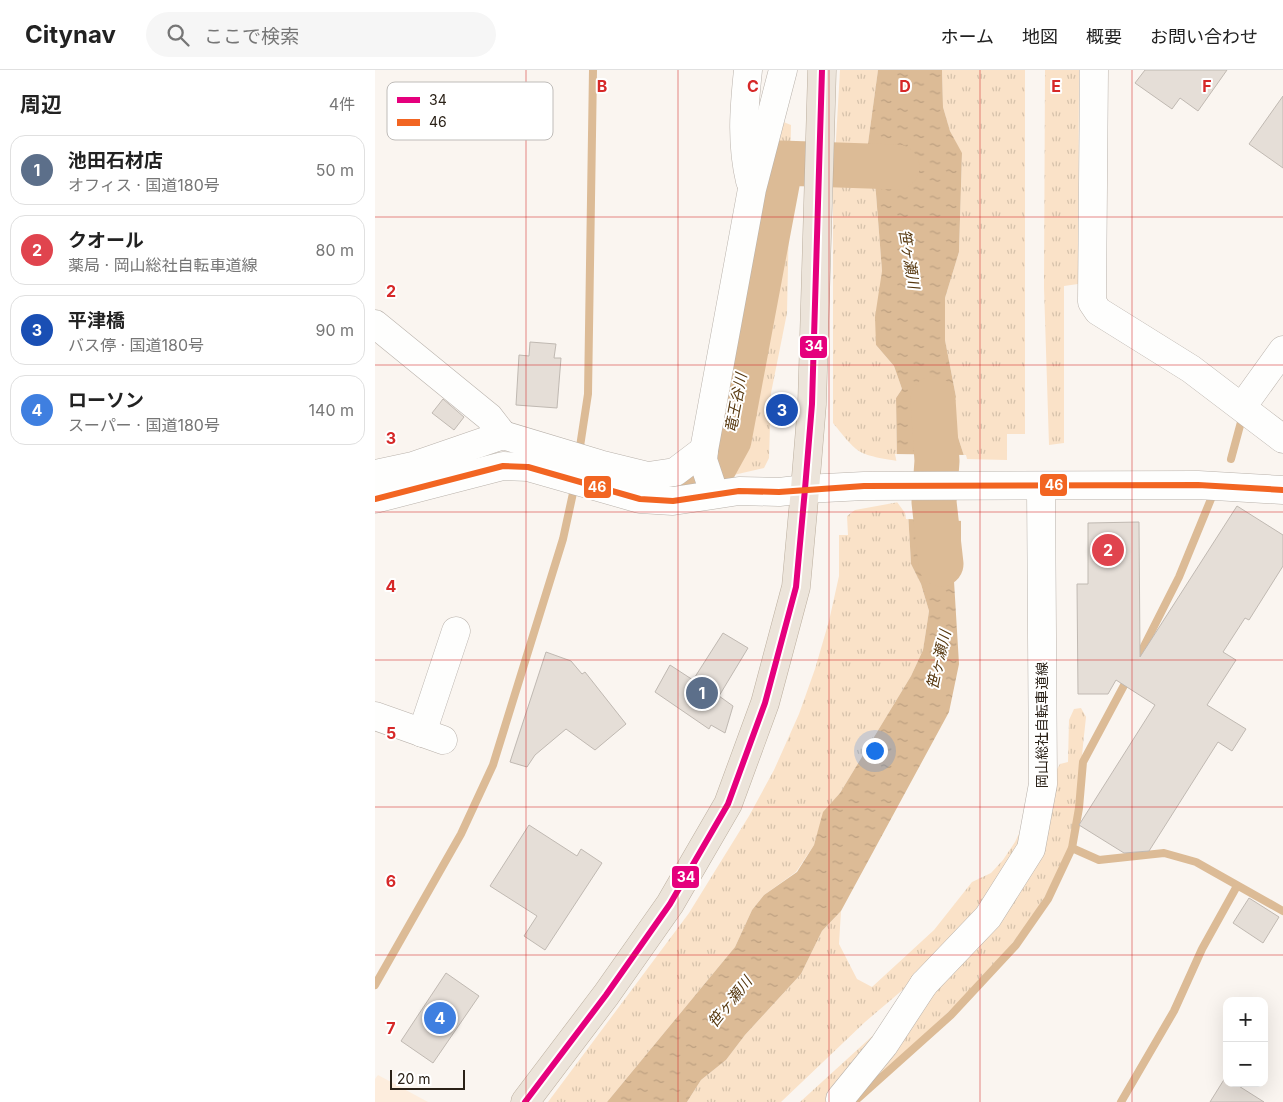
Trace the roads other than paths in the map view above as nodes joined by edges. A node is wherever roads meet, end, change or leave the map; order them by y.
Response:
1 (748, 70) edge
2 (783, 70) edge
3 (822, 70) edge
4 (1094, 70) edge
5 (752, 189) junction
6 (375, 324) edge
7 (1283, 350) edge
8 (1247, 410) junction
9 (503, 435) junction
10 (1283, 439) edge
11 (561, 465) junction
12 (708, 472) junction
13 (375, 474) edge
14 (596, 475) junction
15 (1038, 487) junction
16 (805, 489) junction
17 (1283, 490) edge
18 (375, 499) edge
19 (457, 631) dead end
20 (375, 716) edge
21 (840, 1101) edge
22 (525, 1102) edge

1 - 5 street
2 - 5 street
3 - 16 highway
4 - 8 street
5 - 12 street
6 - 9 street
7 - 8 street
8 - 10 street
9 - 11 street
9 - 13 street
11 - 14 street
11 - 18 street
12 - 14 street
12 - 14 street
12 - 16 street
15 - 16 street
15 - 17 street
15 - 21 street, 岡山総社自転車道線
16 - 22 highway
19 - 20 street

